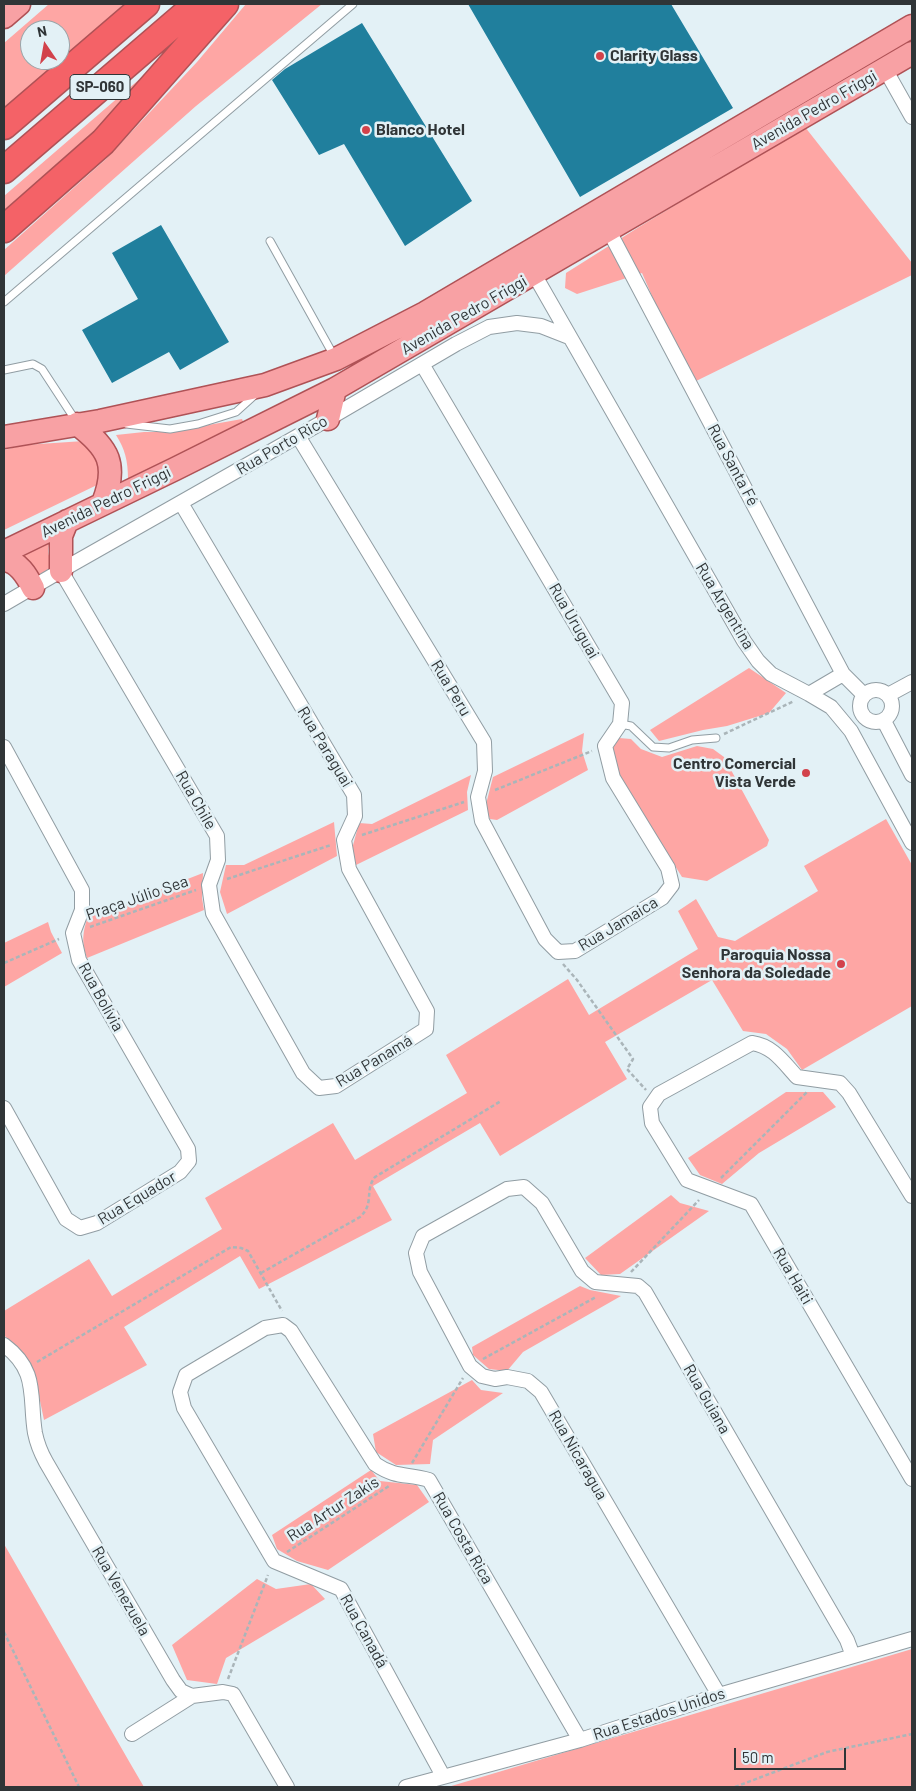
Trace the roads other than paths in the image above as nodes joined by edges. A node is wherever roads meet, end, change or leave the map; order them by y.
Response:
1 (19, 4) edge
2 (146, 4) edge
3 (197, 4) edge
4 (225, 4) edge
5 (353, 4) edge
6 (4, 17) edge
7 (912, 26) edge
8 (910, 58) edge
9 (885, 69) junction
10 (912, 117) edge
11 (4, 126) edge
12 (4, 170) edge
13 (4, 229) edge
14 (609, 230) junction
15 (270, 241) dead end
16 (534, 274) junction
17 (4, 302) edge
18 (569, 338) junction
19 (336, 359) junction
20 (422, 364) junction
21 (4, 370) edge
22 (335, 389) junction
23 (328, 419) junction
24 (77, 424) junction
25 (298, 436) junction
26 (4, 437) edge
27 (181, 503) junction
28 (103, 504) junction
29 (66, 521) junction
30 (4, 552) edge
31 (4, 560) edge
32 (62, 571) junction
33 (33, 588) junction
34 (4, 604) edge
35 (843, 674) junction
36 (912, 682) edge
37 (809, 694) junction
38 (864, 695) junction
39 (888, 695) junction
40 (864, 718) junction
41 (884, 721) junction
42 (620, 724) junction
43 (851, 731) junction
44 (716, 738) road end
45 (4, 747) edge
46 (912, 775) edge
47 (912, 843) edge
48 (558, 952) joint
49 (426, 1029) joint
50 (319, 1088) joint
51 (4, 1108) edge
52 (188, 1161) joint
53 (912, 1196) edge
54 (4, 1345) edge
55 (470, 1366) joint
56 (912, 1479) edge
57 (274, 1561) joint
58 (912, 1639) edge
59 (853, 1656) junction
60 (719, 1694) junction
61 (192, 1696) junction
62 (132, 1734) dead end
63 (580, 1740) junction
64 (443, 1776) junction
65 (287, 1787) edge
66 (406, 1787) edge

1 - 6 main road
2 - 11 highway, SP-060
3 - 12 highway, SP-060
4 - 13 highway
5 - 17 lane
7 - 19 main road, Avenida Pedro Friggi
8 - 9 main road, Avenida Pedro Friggi
9 - 10 street
9 - 14 main road, Avenida Pedro Friggi
14 - 16 main road, Avenida Pedro Friggi
14 - 35 street, Rua Santa Fé
15 - 19 lane
16 - 18 street, Rua Argentina
16 - 22 main road, Avenida Pedro Friggi
18 - 20 street, Rua Porto Rico
18 - 37 street, Rua Argentina
19 - 24 main road, Avenida Pedro Friggi
20 - 23 street, Rua Porto Rico
20 - 42 street, Rua Uruguai
21 - 24 lane
22 - 23 main road
22 - 28 main road, Avenida Pedro Friggi
23 - 25 street, Rua Porto Rico
24 - 26 main road, Avenida Pedro Friggi
24 - 28 main road
25 - 27 street, Rua Porto Rico
25 - 48 street, Rua Peru
27 - 32 street, Rua Porto Rico
27 - 49 street, Rua Paraguai
28 - 29 main road, Avenida Pedro Friggi
29 - 30 main road, Avenida Pedro Friggi
29 - 32 main road
31 - 33 main road
32 - 33 street, Rua Porto Rico
32 - 50 street, Rua Chile
33 - 34 street, Rua Porto Rico
35 - 37 street
35 - 38 street, Rua Santa Fé
36 - 39 street
37 - 43 street, Rua Argentina
38 - 39 street
38 - 40 street
39 - 41 street
40 - 41 street
40 - 43 street
41 - 46 street
42 - 44 lane
42 - 48 street, Rua Jamaica
43 - 47 street, Rua Argentina
45 - 52 street, Rua Bolívia
49 - 50 street, Rua Panamá
51 - 52 street, Rua Equador
53 - 56 street, Rua Haiti
54 - 61 street, Rua Venezuela
55 - 59 street, Rua Guiana
55 - 60 street, Rua Nicaragua
57 - 63 street, Rua Costa Rica
57 - 64 street, Rua Canadá
58 - 59 street, Rua Estados Unidos
59 - 60 street, Rua Estados Unidos
60 - 63 street, Rua Estados Unidos
61 - 62 street
61 - 65 street
63 - 64 street, Rua Estados Unidos
64 - 66 street, Rua Estados Unidos

